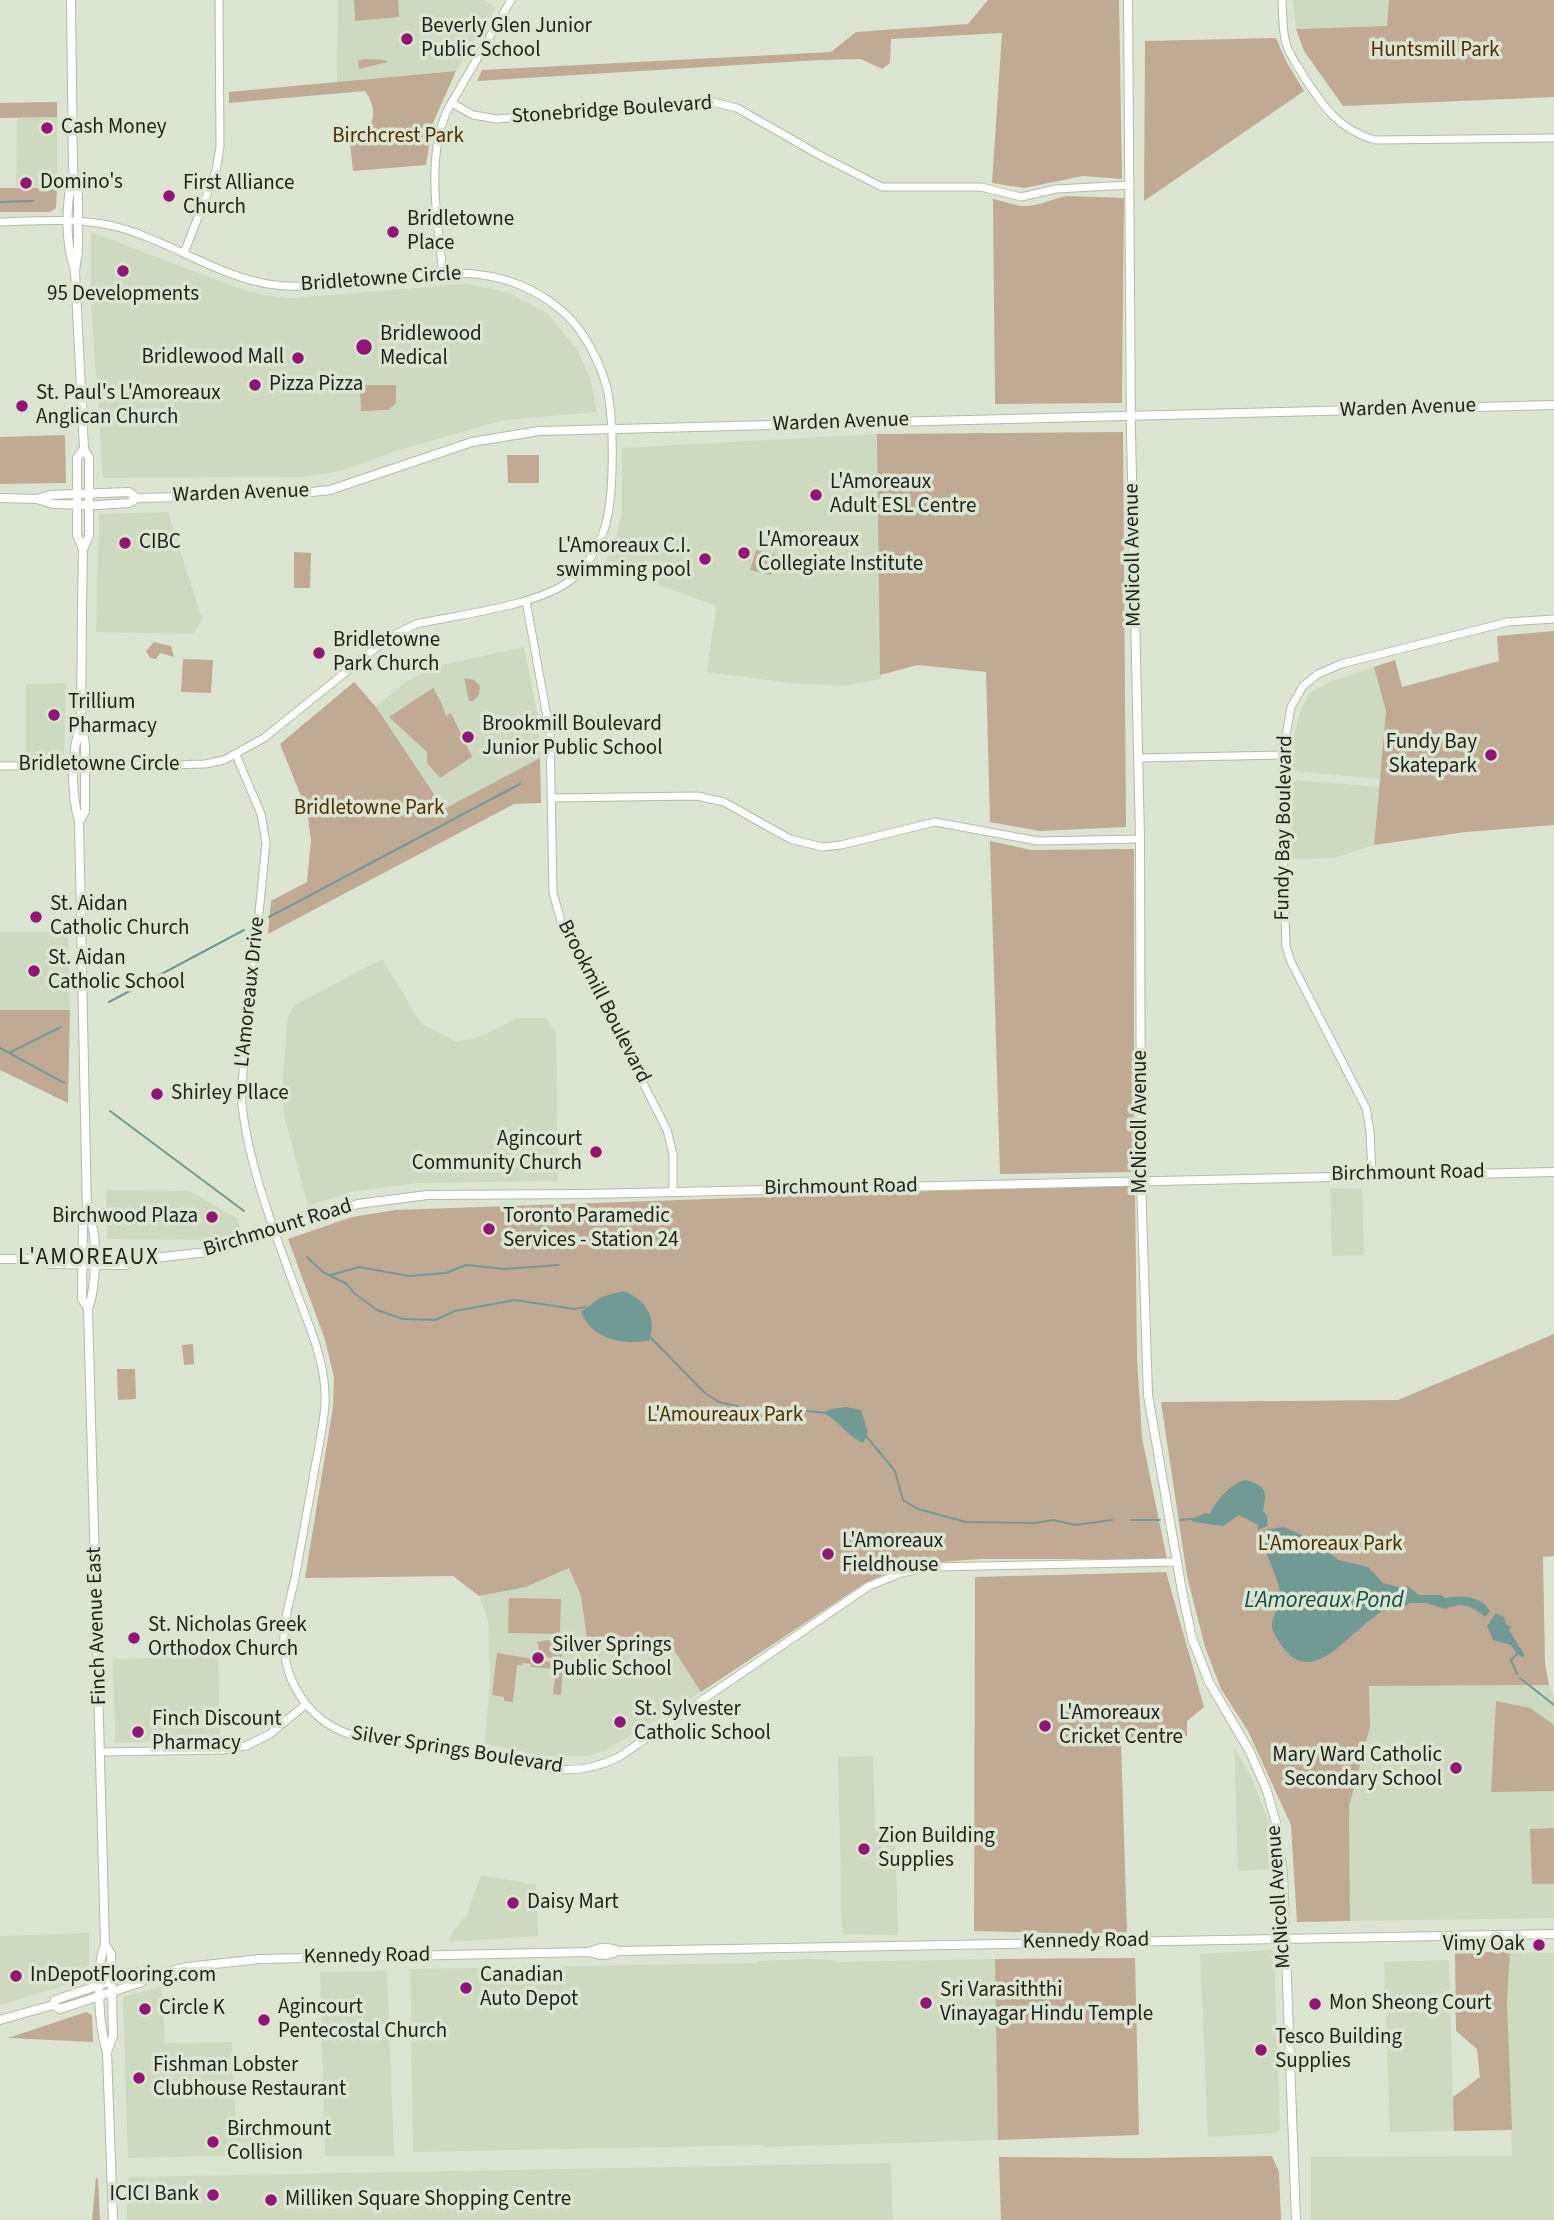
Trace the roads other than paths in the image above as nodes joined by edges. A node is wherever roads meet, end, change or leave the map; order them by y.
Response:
1 (71, 0) edge
2 (219, 0) edge
3 (511, 0) edge
4 (1128, 0) edge
5 (1282, 0) edge
6 (452, 103) junction
7 (1554, 138) edge
8 (73, 170) junction
9 (1130, 185) junction
10 (67, 221) junction
11 (78, 221) junction
12 (0, 222) edge
13 (184, 253) junction
14 (75, 271) junction
15 (443, 274) junction
16 (1554, 405) edge
17 (1131, 416) junction
18 (610, 430) junction
19 (84, 449) junction
20 (78, 494) junction
21 (89, 494) junction
22 (0, 498) edge
23 (137, 498) junction
24 (37, 499) junction
25 (78, 504) junction
26 (89, 504) junction
27 (83, 549) junction
28 (526, 601) junction
29 (1554, 619) edge
30 (81, 724) junction
31 (236, 755) junction
32 (1283, 755) junction
33 (1138, 758) junction
34 (75, 765) junction
35 (86, 765) junction
36 (0, 766) edge
37 (551, 798) junction
38 (79, 822) junction
39 (1140, 839) junction
40 (1554, 1172) edge
41 (1372, 1176) junction
42 (1141, 1181) junction
43 (673, 1191) junction
44 (87, 1214) junction
45 (274, 1231) junction
46 (0, 1259) edge
47 (82, 1259) junction
48 (94, 1259) junction
49 (88, 1308) junction
50 (1177, 1562) junction
51 (305, 1705) junction
52 (101, 1752) junction
53 (1554, 1934) edge
54 (1285, 1940) junction
55 (105, 1945) junction
56 (145, 1977) junction
57 (112, 1982) junction
58 (100, 1986) junction
59 (112, 1993) junction
60 (100, 1997) junction
61 (53, 2005) junction
62 (0, 2020) edge
63 (107, 2052) junction
64 (113, 2220) edge
65 (1296, 2220) edge

1 - 8 main road, Finch Avenue East
2 - 13 street
3 - 6 street
4 - 9 main road, McNicoll Avenue
5 - 7 street
6 - 9 street, Stonebridge Boulevard
6 - 15 street
8 - 10 main road, Finch Avenue East
8 - 11 main road, Finch Avenue East
9 - 17 main road, McNicoll Avenue
10 - 11 street, Bridletowne Circle
10 - 12 street, Bridletowne Circle
10 - 14 main road, Finch Avenue East
11 - 13 street, Bridletowne Circle
11 - 14 main road, Finch Avenue East
13 - 15 street, Bridletowne Circle
14 - 19 main road, Finch Avenue East
15 - 18 street, Bridletowne Circle
16 - 17 main road, Warden Avenue
17 - 18 main road, Warden Avenue
17 - 33 main road, McNicoll Avenue
18 - 23 main road, Warden Avenue
18 - 28 street, Bridletowne Circle
19 - 20 main road, Finch Avenue East
19 - 21 main road, Finch Avenue East
20 - 21 main road, Warden Avenue
20 - 24 main road, Warden Avenue
20 - 25 main road, Finch Avenue East
21 - 23 main road, Warden Avenue
21 - 26 main road, Finch Avenue East
22 - 24 main road, Warden Avenue
23 - 26 main road, Warden Avenue
24 - 25 main road, Warden Avenue
25 - 26 main road, Warden Avenue
25 - 27 main road, Finch Avenue East
26 - 27 main road, Finch Avenue East
27 - 30 main road, Finch Avenue East
28 - 31 street, Bridletowne Circle
28 - 37 street, Brookmill Boulevard
29 - 32 street, Fundy Bay Boulevard
30 - 34 main road, Finch Avenue East
30 - 35 main road, Finch Avenue East
31 - 35 street, Bridletowne Circle
31 - 45 street, L'Amoreaux Drive
32 - 33 street
32 - 41 street, Fundy Bay Boulevard
33 - 39 main road, McNicoll Avenue
34 - 35 street, Bridletowne Circle
34 - 36 street, Bridletowne Circle
34 - 38 main road, Finch Avenue East
35 - 38 main road, Finch Avenue East
37 - 39 street
37 - 43 street, Brookmill Boulevard
38 - 44 main road, Finch Avenue East
39 - 42 main road, McNicoll Avenue
40 - 41 main road, Birchmount Road
41 - 42 main road, Birchmount Road
42 - 43 main road, Birchmount Road
42 - 50 main road, McNicoll Avenue
43 - 45 main road, Birchmount Road
44 - 47 main road, Finch Avenue East
44 - 48 main road, Finch Avenue East
45 - 48 main road, Birchmount Road
45 - 51 street, Silver Springs Boulevard
46 - 47 main road, Birchmount Road
47 - 48 main road, Birchmount Road
47 - 49 main road, Finch Avenue East
48 - 49 main road, Finch Avenue East
49 - 52 main road, Finch Avenue East
50 - 51 street, Silver Springs Boulevard
50 - 54 main road, McNicoll Avenue
51 - 52 street
52 - 55 main road, Finch Avenue East
53 - 54 main road, Kennedy Road
54 - 56 main road, Kennedy Road
54 - 65 main road, McNicoll Avenue
55 - 57 main road, Finch Avenue East
55 - 58 main road, Finch Avenue East
56 - 57 main road, Kennedy Road
56 - 59 main road, Kennedy Road
57 - 58 main road, Kennedy Road
57 - 59 main road, Finch Avenue East
58 - 60 main road, Finch Avenue East
58 - 61 main road, Kennedy Road
59 - 60 main road, Kennedy Road
59 - 63 main road, Finch Avenue East
60 - 61 main road, Kennedy Road
60 - 63 main road, Finch Avenue East
61 - 62 main road, Kennedy Road
63 - 64 main road, Finch Avenue East

